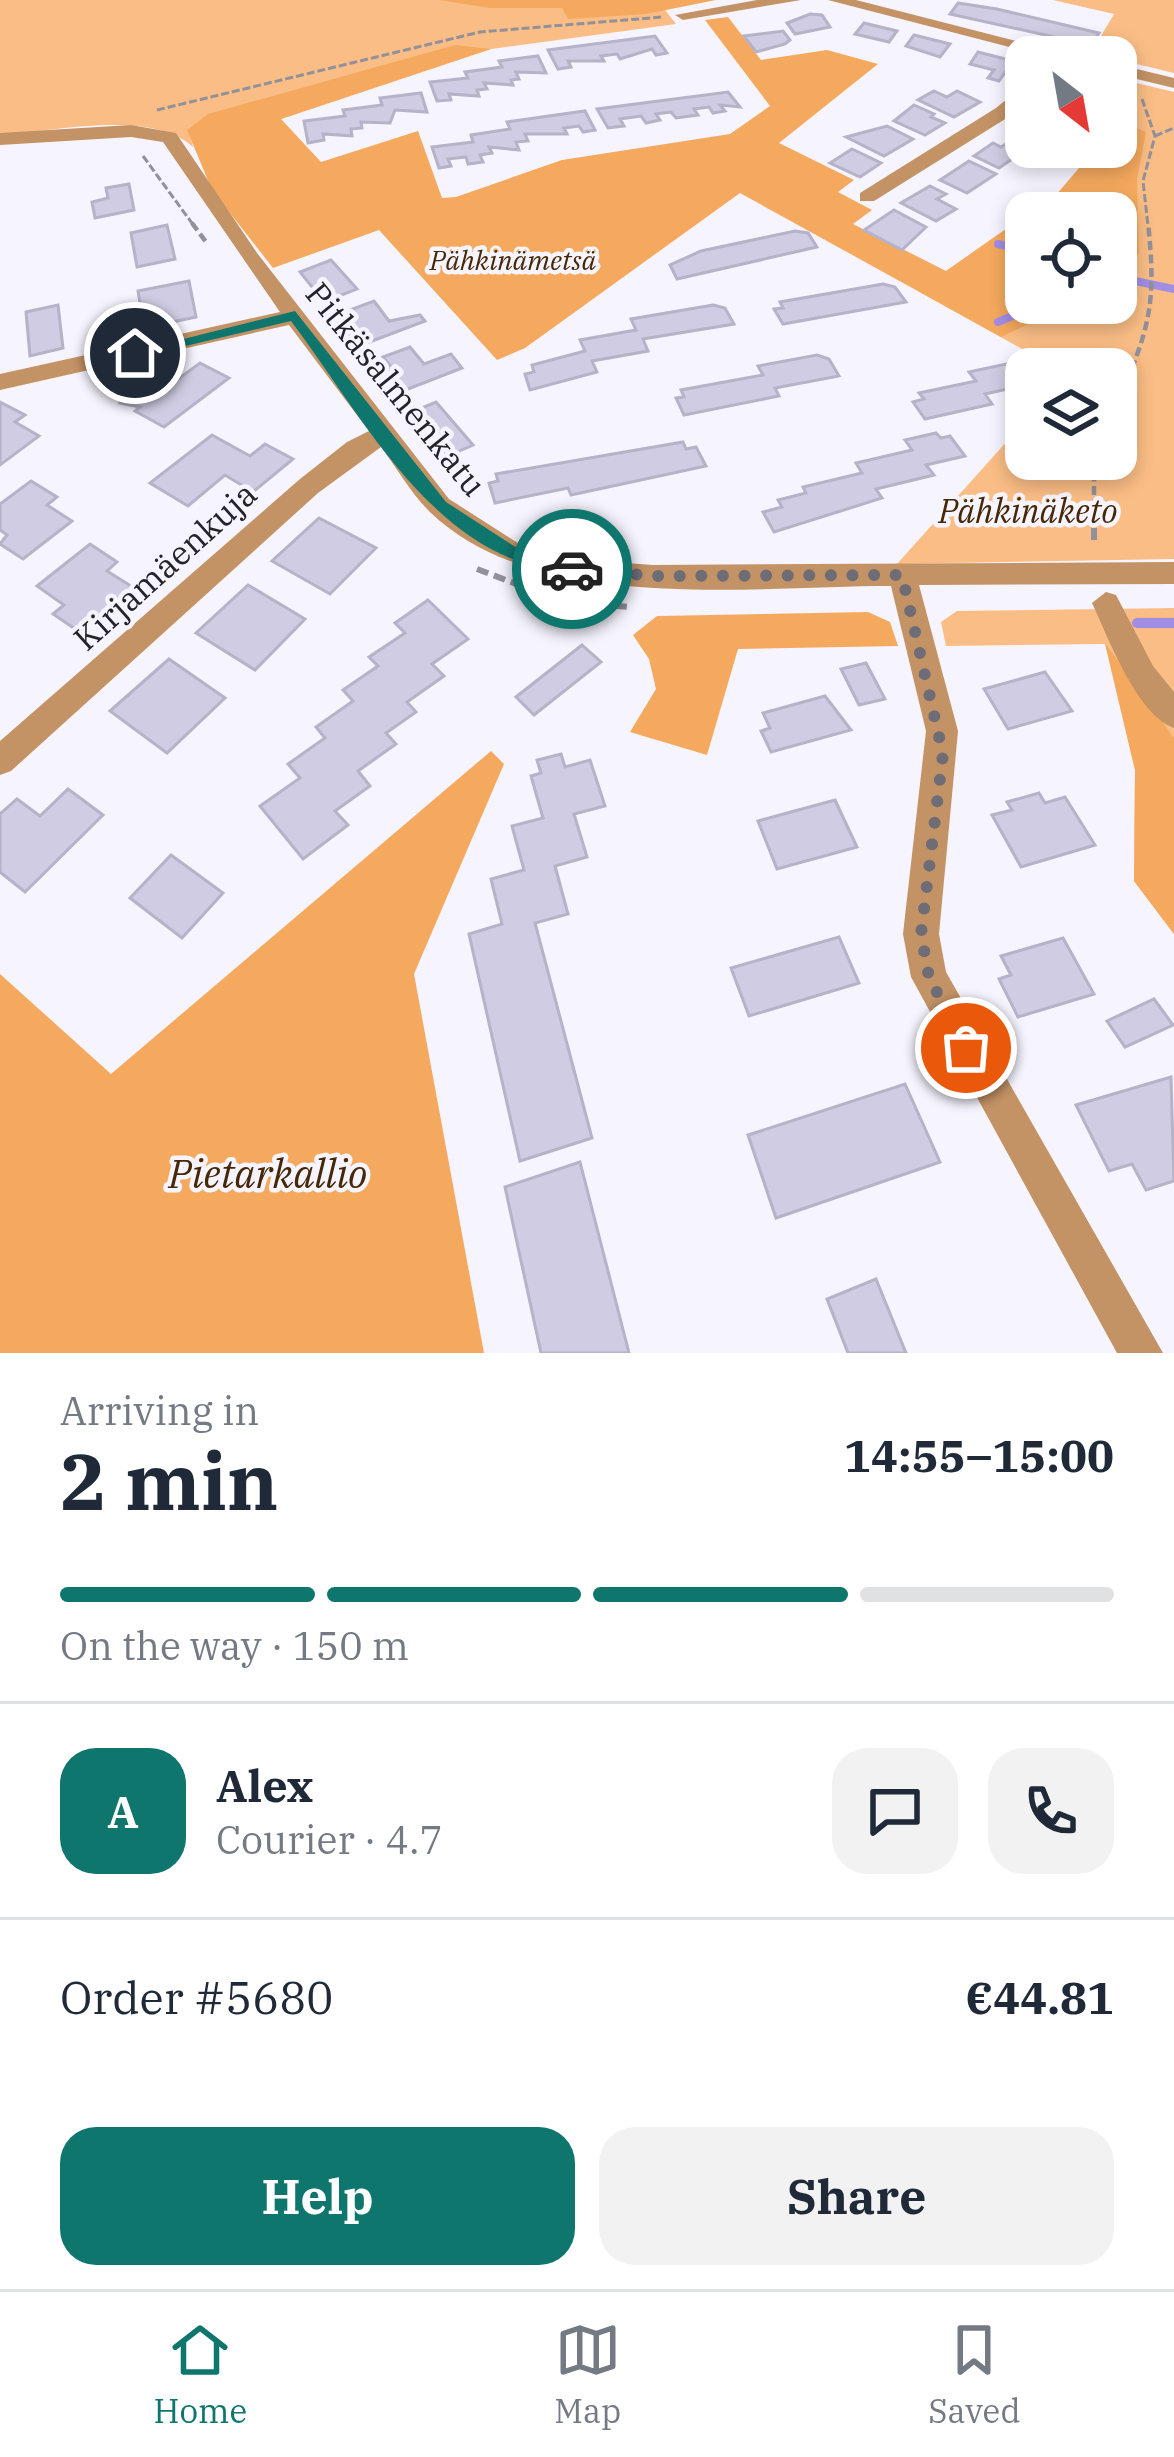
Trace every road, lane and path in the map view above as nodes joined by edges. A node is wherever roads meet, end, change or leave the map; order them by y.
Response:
1 (794, 0) edge
2 (836, 0) edge
3 (683, 15) joint
4 (1005, 43) edge
5 (1137, 74) edge
6 (1174, 83) edge
7 (1137, 85) edge
8 (156, 110) dead end
9 (1005, 110) edge
10 (1174, 128) edge
11 (1155, 136) junction
12 (0, 140) edge
13 (867, 197) dead end
14 (295, 316) junction
15 (1137, 357) edge
16 (0, 382) edge
17 (384, 435) junction
18 (1094, 480) edge
19 (1095, 556) dead end
20 (1174, 573) edge
21 (902, 575) junction
22 (1106, 603) dead end
23 (1174, 715) edge
24 (0, 760) edge
25 (1142, 1353) edge

1 - 3 street
2 - 4 street
3 - 8 path
5 - 6 street
7 - 11 path
9 - 13 street
10 - 11 path
11 - 15 path
12 - 14 street, Pitkäsalmenkatu
14 - 16 street
14 - 17 street, Pitkäsalmenkatu
17 - 21 street, Pitkäsalmenkatu
17 - 24 street, Kirjamäenkuja
18 - 19 path
20 - 21 street, Pitkäsalmenkatu
21 - 25 street
22 - 23 street

